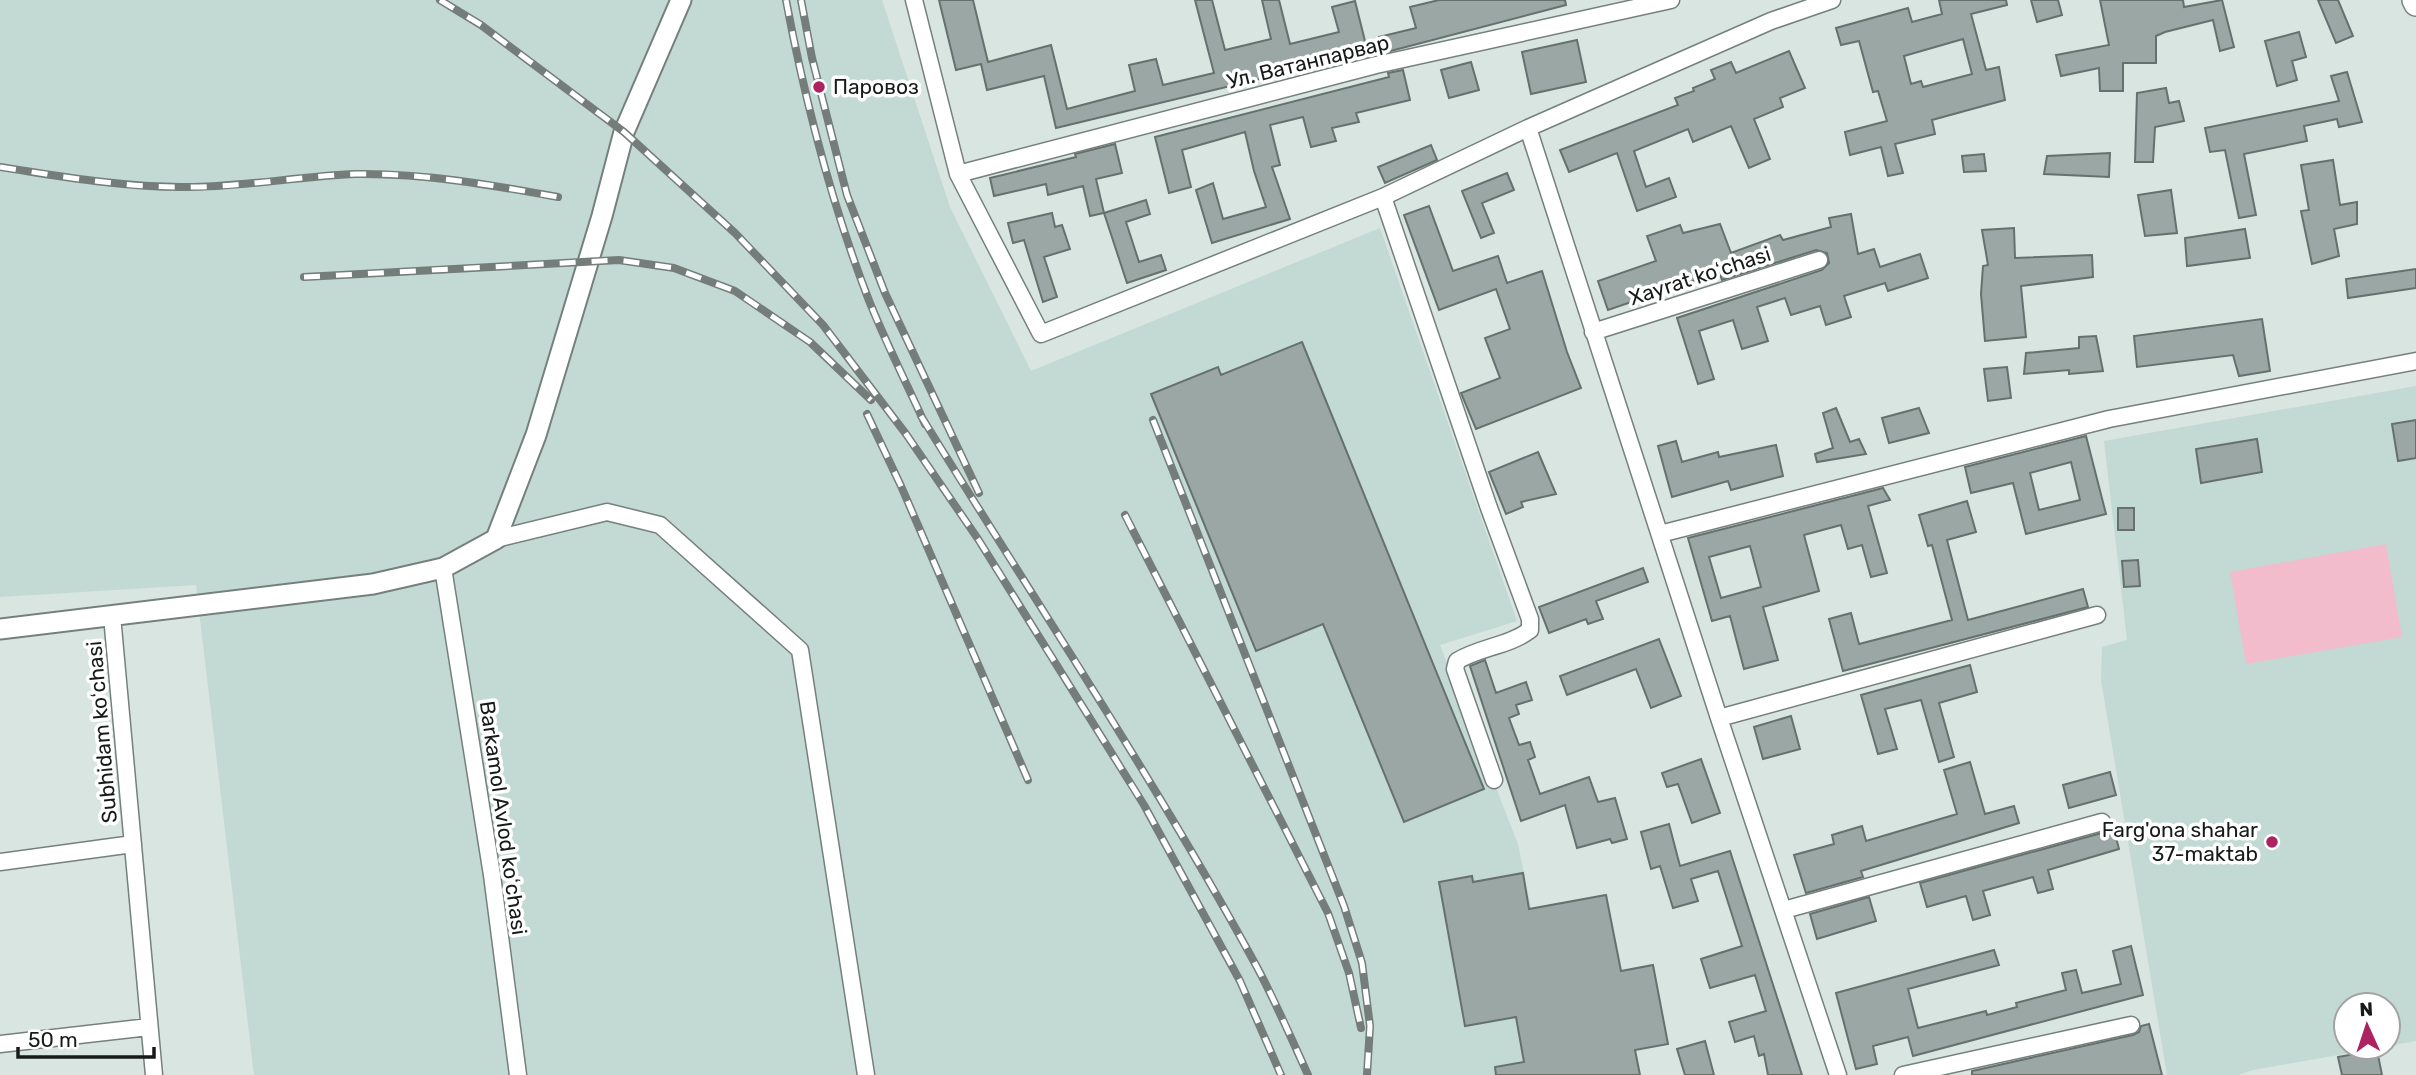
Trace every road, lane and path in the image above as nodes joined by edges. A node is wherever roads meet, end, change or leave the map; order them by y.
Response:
1 (681, 0) edge
2 (914, 0) edge
3 (1671, 0) edge
4 (1832, 0) edge
5 (1814, 3) edge
6 (1528, 128) junction
7 (958, 174) junction
8 (1383, 197) junction
9 (1819, 260) dead end
10 (1593, 332) junction
11 (2416, 362) edge
12 (1660, 534) junction
13 (496, 539) junction
14 (443, 568) junction
15 (2097, 615) dead end
16 (113, 616) junction
17 (0, 629) edge
18 (1719, 718) junction
19 (1494, 780) dead end
20 (2102, 822) dead end
21 (133, 845) junction
22 (0, 862) edge
23 (1784, 911) junction
24 (2131, 1025) dead end
25 (149, 1027) junction
26 (0, 1044) edge
27 (154, 1075) edge
28 (518, 1075) edge
29 (866, 1075) edge
30 (1838, 1075) edge
31 (1903, 1075) edge

1 - 13 street
2 - 7 street
3 - 7 street, Ул. Ватанпарвар
4 - 5 street
5 - 6 street
6 - 8 street
6 - 10 street
7 - 8 street
8 - 19 street
9 - 10 street, Xayrat koʻchasi
10 - 12 street
11 - 12 street
12 - 18 street
13 - 14 street
13 - 29 street
14 - 16 street
14 - 28 street, Barkamol Аvlod koʻchasi
15 - 18 street
16 - 17 street
16 - 21 street, Subhidam koʻchasi
18 - 23 street
20 - 23 street
21 - 22 street, Subhidam koʻchasi
21 - 25 street, Subhidam koʻchasi
23 - 30 street
24 - 31 street
25 - 26 street
25 - 27 street, Subhidam koʻchasi

